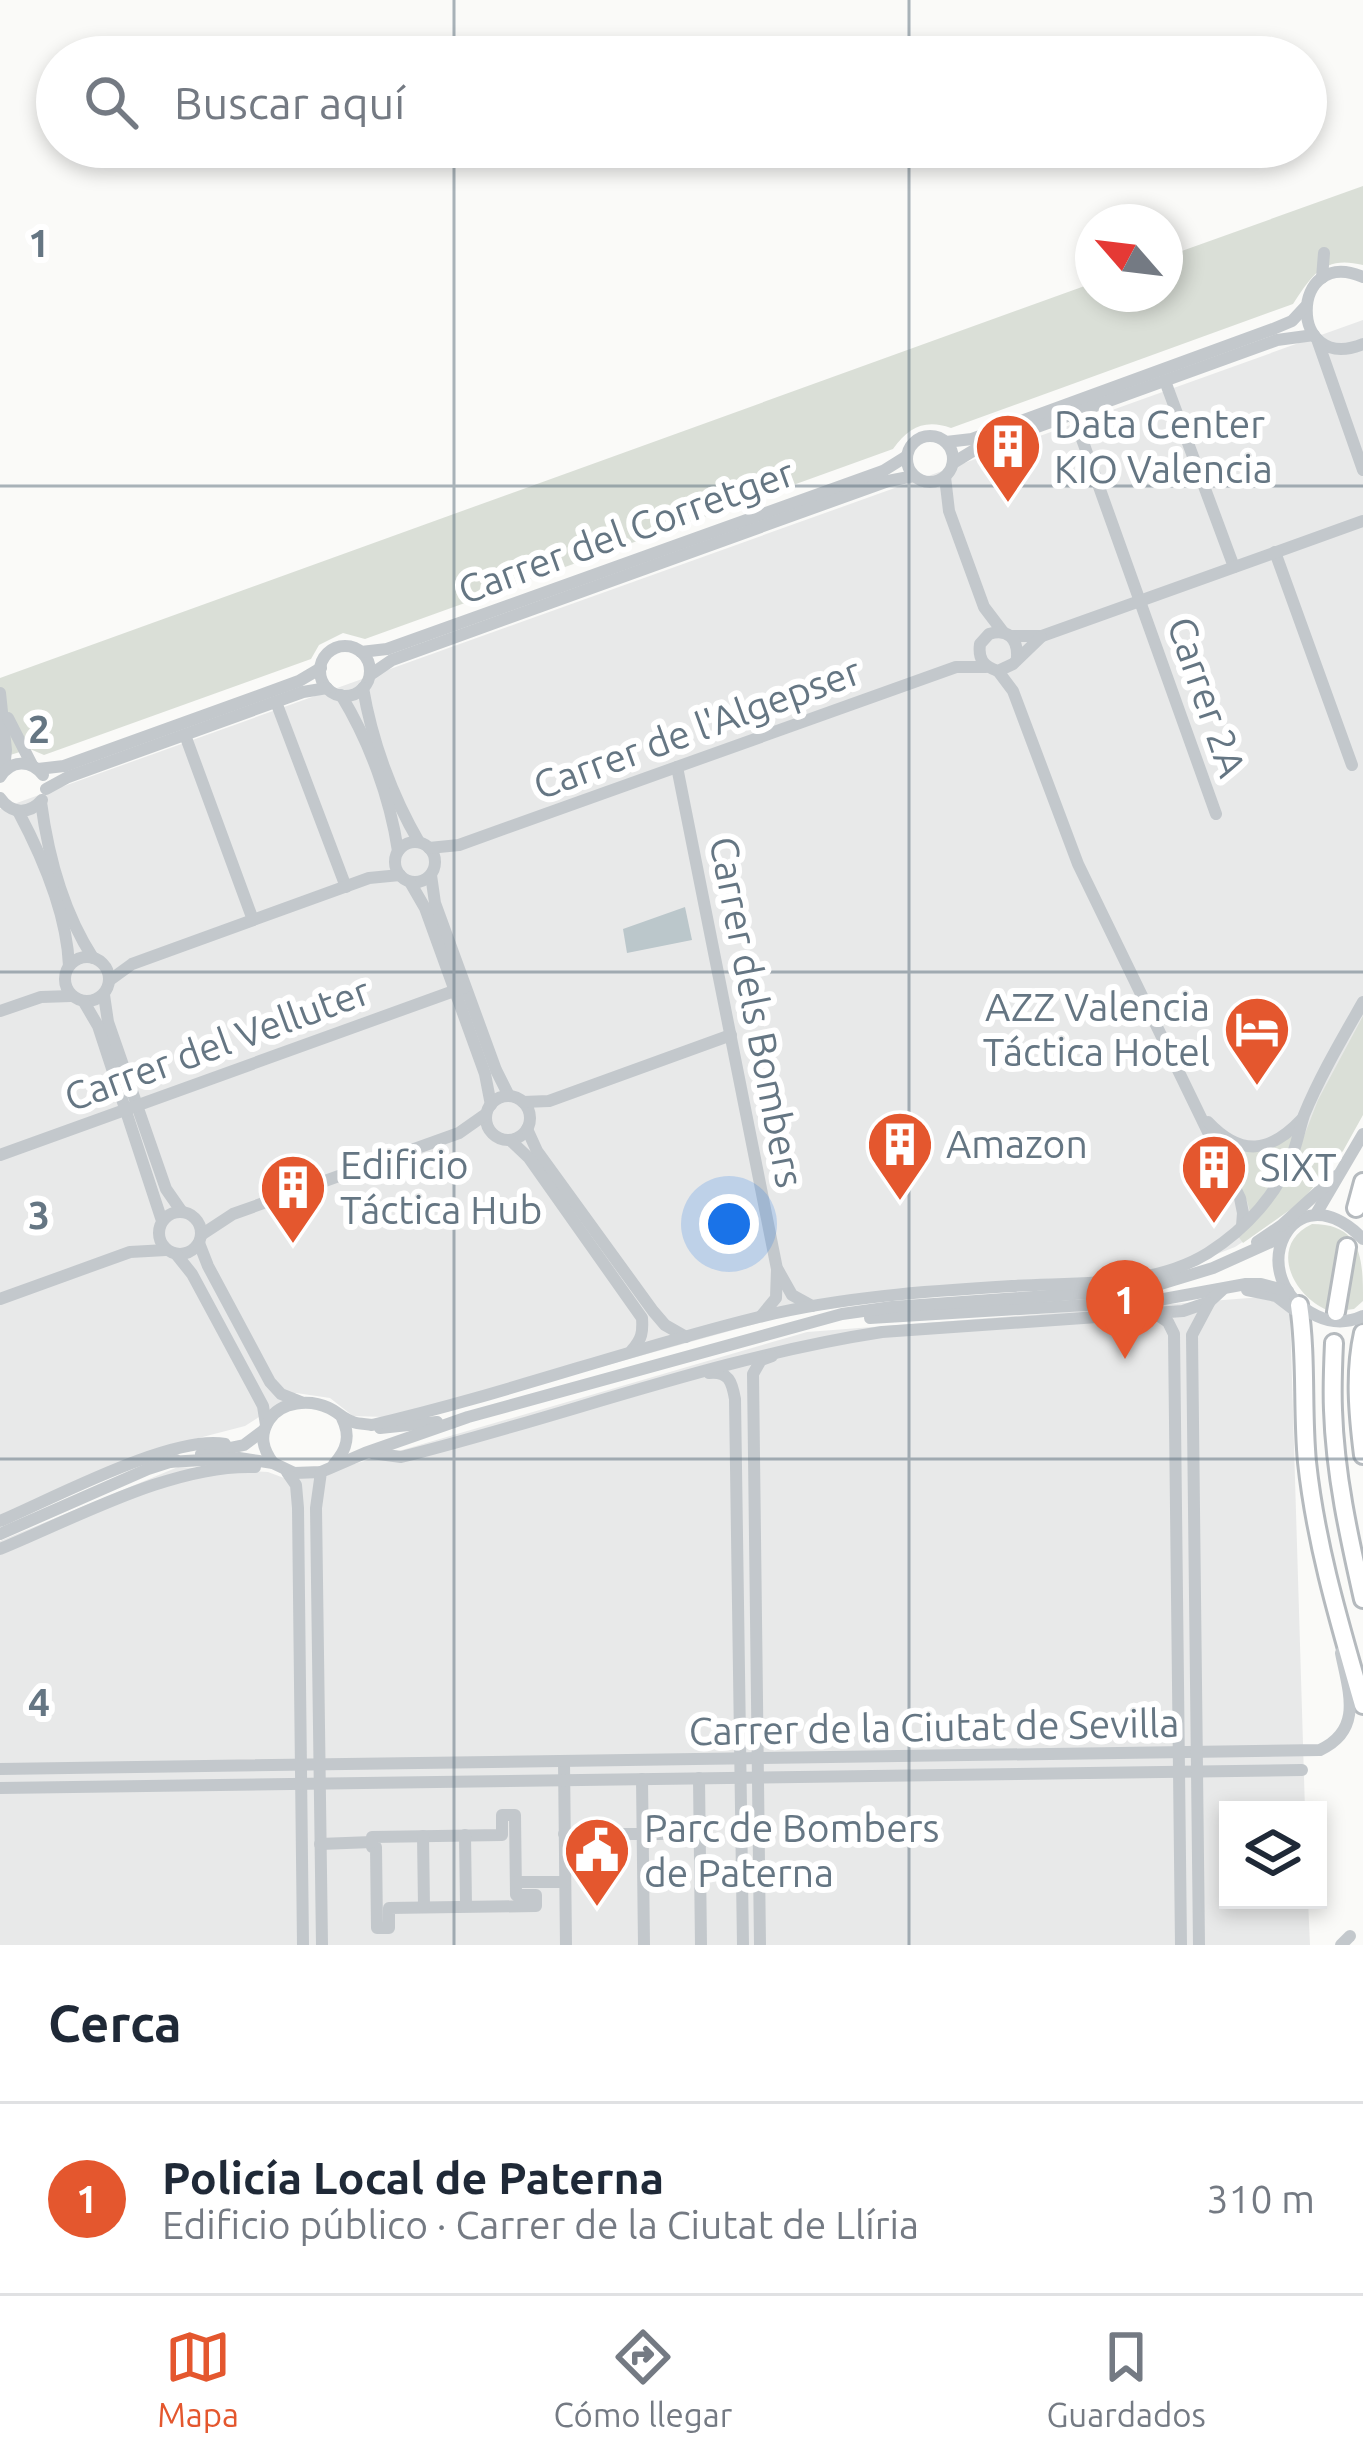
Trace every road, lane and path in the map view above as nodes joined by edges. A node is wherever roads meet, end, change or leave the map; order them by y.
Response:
1 (1341, 272) junction
2 (1363, 277) edge
3 (1322, 278) junction
4 (1305, 308) junction
5 (1315, 337) junction
6 (1363, 344) edge
7 (1165, 381) junction
8 (1073, 414) junction
9 (946, 442) junction
10 (907, 456) junction
11 (953, 463) junction
12 (1363, 470) edge
13 (945, 477) junction
14 (921, 479) junction
15 (949, 511) junction
16 (1363, 521) edge
17 (1275, 552) junction
18 (1234, 567) junction
19 (1141, 600) junction
20 (984, 608) junction
21 (1007, 634) junction
22 (1042, 636) junction
23 (982, 641) junction
24 (361, 652) junction
25 (1015, 661) junction
26 (956, 667) junction
27 (321, 668) junction
28 (992, 669) junction
29 (366, 681) junction
30 (1013, 691) junction
31 (334, 692) junction
32 (0, 693) edge
33 (276, 702) junction
34 (4, 711) junction
35 (185, 735) junction
36 (1352, 765) dead end
37 (35, 767) junction
38 (677, 767) junction
39 (2, 774) edge
40 (43, 796) junction
41 (6, 805) edge
42 (1216, 814) dead end
43 (424, 845) junction
44 (459, 845) junction
45 (397, 855) junction
46 (433, 869) junction
47 (369, 878) junction
48 (405, 879) junction
49 (346, 886) junction
50 (253, 920) junction
51 (98, 961) junction
52 (132, 964) junction
53 (67, 971) junction
54 (110, 980) junction
55 (460, 988) junction
56 (104, 995) junction
57 (41, 997) junction
58 (78, 999) junction
59 (1363, 1002) edge
60 (0, 1011) edge
61 (730, 1035) junction
62 (516, 1099) junction
63 (549, 1100) junction
64 (132, 1107) junction
65 (489, 1109) junction
66 (1200, 1114) junction
67 (1303, 1118) junction
68 (529, 1124) junction
69 (491, 1132) junction
70 (459, 1133) junction
71 (1363, 1134) edge
72 (510, 1140) junction
73 (0, 1155) edge
74 (1336, 1176) junction
75 (1363, 1182) edge
76 (1356, 1208) dead end
77 (188, 1214) junction
78 (233, 1214) junction
79 (1316, 1214) junction
80 (161, 1226) junction
81 (1242, 1228) junction
82 (1282, 1237) junction
83 (200, 1239) junction
84 (1355, 1243) edge
85 (130, 1252) junction
86 (171, 1252) junction
87 (1231, 1259) junction
88 (777, 1269) junction
89 (1222, 1290) junction
90 (908, 1295) junction
91 (1044, 1295) junction
92 (0, 1299) edge
93 (1209, 1302) junction
94 (1296, 1305) junction
95 (812, 1306) junction
96 (1336, 1312) dead end
97 (1155, 1313) junction
98 (647, 1314) junction
99 (762, 1316) junction
100 (1363, 1316) edge
101 (803, 1324) junction
102 (1363, 1334) edge
103 (686, 1337) junction
104 (1334, 1342) dead end
105 (1174, 1343) junction
106 (1192, 1343) junction
107 (796, 1347) junction
108 (629, 1353) junction
109 (696, 1373) junction
110 (302, 1402) junction
111 (468, 1417) junction
112 (343, 1419) junction
113 (265, 1427) junction
114 (736, 1435) junction
115 (754, 1435) junction
116 (232, 1447) junction
117 (365, 1453) junction
118 (1363, 1455) edge
119 (168, 1462) junction
120 (280, 1468) junction
121 (327, 1468) junction
122 (0, 1521) edge
123 (0, 1534) edge
124 (0, 1549) edge
125 (1323, 1564) junction
126 (1363, 1599) edge
127 (1363, 1705) edge
128 (1179, 1753) junction
129 (1197, 1753) junction
130 (740, 1759) junction
131 (758, 1759) junction
132 (564, 1762) junction
133 (301, 1765) junction
134 (319, 1765) junction
135 (114, 1768) junction
136 (0, 1769) edge
137 (1302, 1770) dead end
138 (1179, 1772) junction
139 (1197, 1772) junction
140 (699, 1778) junction
141 (740, 1778) junction
142 (758, 1778) junction
143 (642, 1779) junction
144 (564, 1780) junction
145 (320, 1783) junction
146 (302, 1784) junction
147 (115, 1786) junction
148 (0, 1787) edge
149 (564, 1834) junction
150 (642, 1834) junction
151 (700, 1834) junction
152 (465, 1835) junction
153 (423, 1836) junction
154 (372, 1842) junction
155 (320, 1844) junction
156 (516, 1882) junction
157 (565, 1882) junction
158 (466, 1906) junction
159 (424, 1907) junction
160 (303, 1945) edge
161 (322, 1945) edge
162 (566, 1945) edge
163 (644, 1945) edge
164 (701, 1945) edge
165 (742, 1945) edge
166 (760, 1945) edge
167 (1181, 1945) edge
168 (1199, 1945) edge

1 - 2 street
1 - 3 street
1 - 3 street
3 - 4 street
4 - 5 street
4 - 9 street
5 - 6 street
5 - 7 street
5 - 12 street
7 - 8 street
7 - 18 street
8 - 11 street
8 - 19 street, Carrer 2A
9 - 10 street
9 - 11 street
10 - 14 street
10 - 24 street, Carrer del Corretger
11 - 13 street
13 - 14 street
13 - 15 street
14 - 15 street
14 - 29 street, Carrer del Corretger
15 - 20 street
16 - 17 street
17 - 18 street
17 - 36 street
18 - 19 street
19 - 22 street
19 - 42 street, Carrer 2A
20 - 21 street
20 - 23 street
21 - 22 street
21 - 23 street
21 - 25 street
22 - 25 street
23 - 26 street
23 - 28 street
24 - 27 street
24 - 29 street
25 - 28 street
25 - 30 street
26 - 28 street
26 - 38 street, Carrer de l'Algepser
27 - 31 street
27 - 37 street
28 - 30 street
29 - 31 street
29 - 43 street
30 - 66 street
31 - 33 street
31 - 45 street
32 - 34 street
33 - 35 street
33 - 49 street
34 - 37 street
34 - 39 street
35 - 40 street
35 - 50 street
37 - 39 street
37 - 40 street
38 - 44 street, Carrer de l'Algepser
38 - 61 street, Carrer dels Bombers
40 - 41 street
40 - 51 street
41 - 53 street
43 - 44 street
43 - 45 street
43 - 46 street
44 - 46 street
45 - 47 street
45 - 48 street
46 - 48 street
46 - 55 street
47 - 48 street
47 - 49 street
48 - 55 street
49 - 50 street
50 - 52 street
51 - 52 street
51 - 53 street
51 - 54 street
52 - 54 street
53 - 57 street
53 - 58 street
54 - 56 street
55 - 62 street
55 - 64 street, Carrer del Velluter
55 - 65 street
56 - 58 street
56 - 64 street
57 - 58 street
57 - 60 street
58 - 64 street
59 - 67 street
61 - 63 street
61 - 88 street, Carrer dels Bombers
62 - 63 street
62 - 65 street
62 - 68 street
63 - 68 street
64 - 73 street, Carrer del Velluter
64 - 77 street
64 - 80 street
65 - 69 street
65 - 70 street
66 - 67 street
66 - 81 street
67 - 81 street
68 - 72 street
68 - 98 street
69 - 70 street
69 - 72 street
70 - 78 street
71 - 74 street
72 - 98 street
74 - 79 street
74 - 87 street
75 - 76 main road
77 - 78 street
77 - 80 street
77 - 83 street
78 - 83 street
79 - 82 street
79 - 84 street
80 - 85 street
80 - 86 street
81 - 90 street
82 - 87 street
82 - 94 street
83 - 86 street
83 - 110 street
84 - 96 main road
85 - 86 street
85 - 92 street
86 - 113 street
87 - 91 street
88 - 95 street
88 - 99 street, Carrer dels Bombers
89 - 93 street
89 - 94 street
89 - 94 street
89 - 101 street
90 - 91 street
90 - 95 street
91 - 101 street
93 - 97 street
93 - 106 street
94 - 100 street
94 - 125 main road
95 - 99 street
97 - 105 street
97 - 107 street
98 - 103 street
98 - 108 street
99 - 103 street
101 - 111 street
102 - 118 main road
103 - 108 street
104 - 126 main road
105 - 106 street
105 - 128 street
106 - 129 street
107 - 109 street
107 - 115 street
108 - 112 street
109 - 114 street
109 - 117 street
110 - 112 street
110 - 113 street
111 - 112 street
111 - 117 street
112 - 121 street
113 - 116 street
113 - 120 street
114 - 115 street
114 - 130 street
115 - 131 street
116 - 119 street
116 - 122 street
117 - 121 street
119 - 120 street
119 - 123 street
120 - 121 street
120 - 124 street
120 - 133 street
121 - 134 street
125 - 127 main road
125 - 129 street, Carrer de la Ciutat de Sevilla
128 - 129 street, Carrer de la Ciutat de Sevilla
128 - 131 street, Carrer de la Ciutat de Sevilla
128 - 138 street
129 - 139 street
130 - 131 street, Carrer de la Ciutat de Sevilla
130 - 132 street, Carrer de la Ciutat de Sevilla
130 - 141 street
131 - 142 street
132 - 134 street, Carrer de la Ciutat de Sevilla
132 - 144 street
133 - 134 street, Carrer de la Ciutat de Sevilla
133 - 135 street, Carrer de la Ciutat de Sevilla
133 - 146 street
134 - 145 street
135 - 136 street, Carrer de la Ciutat de Sevilla
135 - 147 street
137 - 139 street, Carrer de la Ciutat de Sevilla
138 - 139 street, Carrer de la Ciutat de Sevilla
138 - 142 street, Carrer de la Ciutat de Sevilla
138 - 167 street
139 - 168 street
140 - 141 street, Carrer de la Ciutat de Sevilla
140 - 143 street, Carrer de la Ciutat de Sevilla
140 - 151 street
141 - 142 street, Carrer de la Ciutat de Sevilla
141 - 165 street
142 - 166 street
143 - 144 street, Carrer de la Ciutat de Sevilla
143 - 150 street
144 - 145 street, Carrer de la Ciutat de Sevilla
144 - 149 street
145 - 146 street, Carrer de la Ciutat de Sevilla
145 - 155 street
146 - 147 street, Carrer de la Ciutat de Sevilla
146 - 160 street
147 - 148 street, Carrer de la Ciutat de Sevilla
149 - 150 street
149 - 157 street
150 - 151 street
150 - 163 street
151 - 164 street
152 - 153 street
152 - 156 street
152 - 158 street
153 - 154 street
153 - 159 street
154 - 155 street
154 - 159 street
155 - 161 street
156 - 157 street
156 - 158 street
157 - 162 street
158 - 159 street

